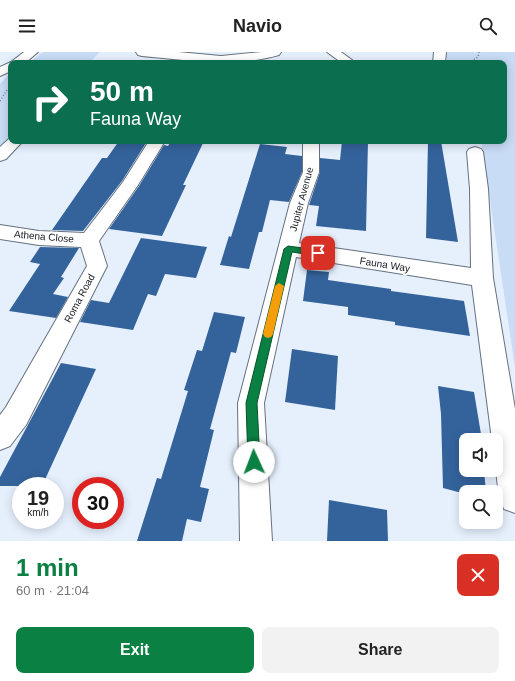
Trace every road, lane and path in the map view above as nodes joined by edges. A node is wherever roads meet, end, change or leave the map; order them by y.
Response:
1 (32, 52) edge
2 (142, 52) edge
3 (275, 52) edge
4 (333, 52) edge
5 (479, 52) edge
6 (21, 60) edge
7 (204, 60) edge
8 (233, 60) edge
9 (345, 60) edge
10 (474, 60) edge
11 (8, 88) dead end
12 (0, 101) edge
13 (12, 144) edge
14 (155, 144) edge
15 (311, 144) edge
16 (475, 152) dead end
17 (0, 156) edge
18 (0, 232) edge
19 (89, 240) junction
20 (288, 249) junction
21 (482, 278) junction
22 (0, 436) edge
23 (515, 498) edge
24 (256, 541) edge

1 - 6 street
2 - 7 street
3 - 8 street
4 - 9 street
5 - 10 path
11 - 12 path
13 - 17 street
14 - 19 street
15 - 20 street, Jupiter Avenue
16 - 21 street
18 - 19 street, Athena Close
19 - 22 street, Roma Road
20 - 21 street, Fauna Way
20 - 24 street, Jupiter Avenue
21 - 23 street

